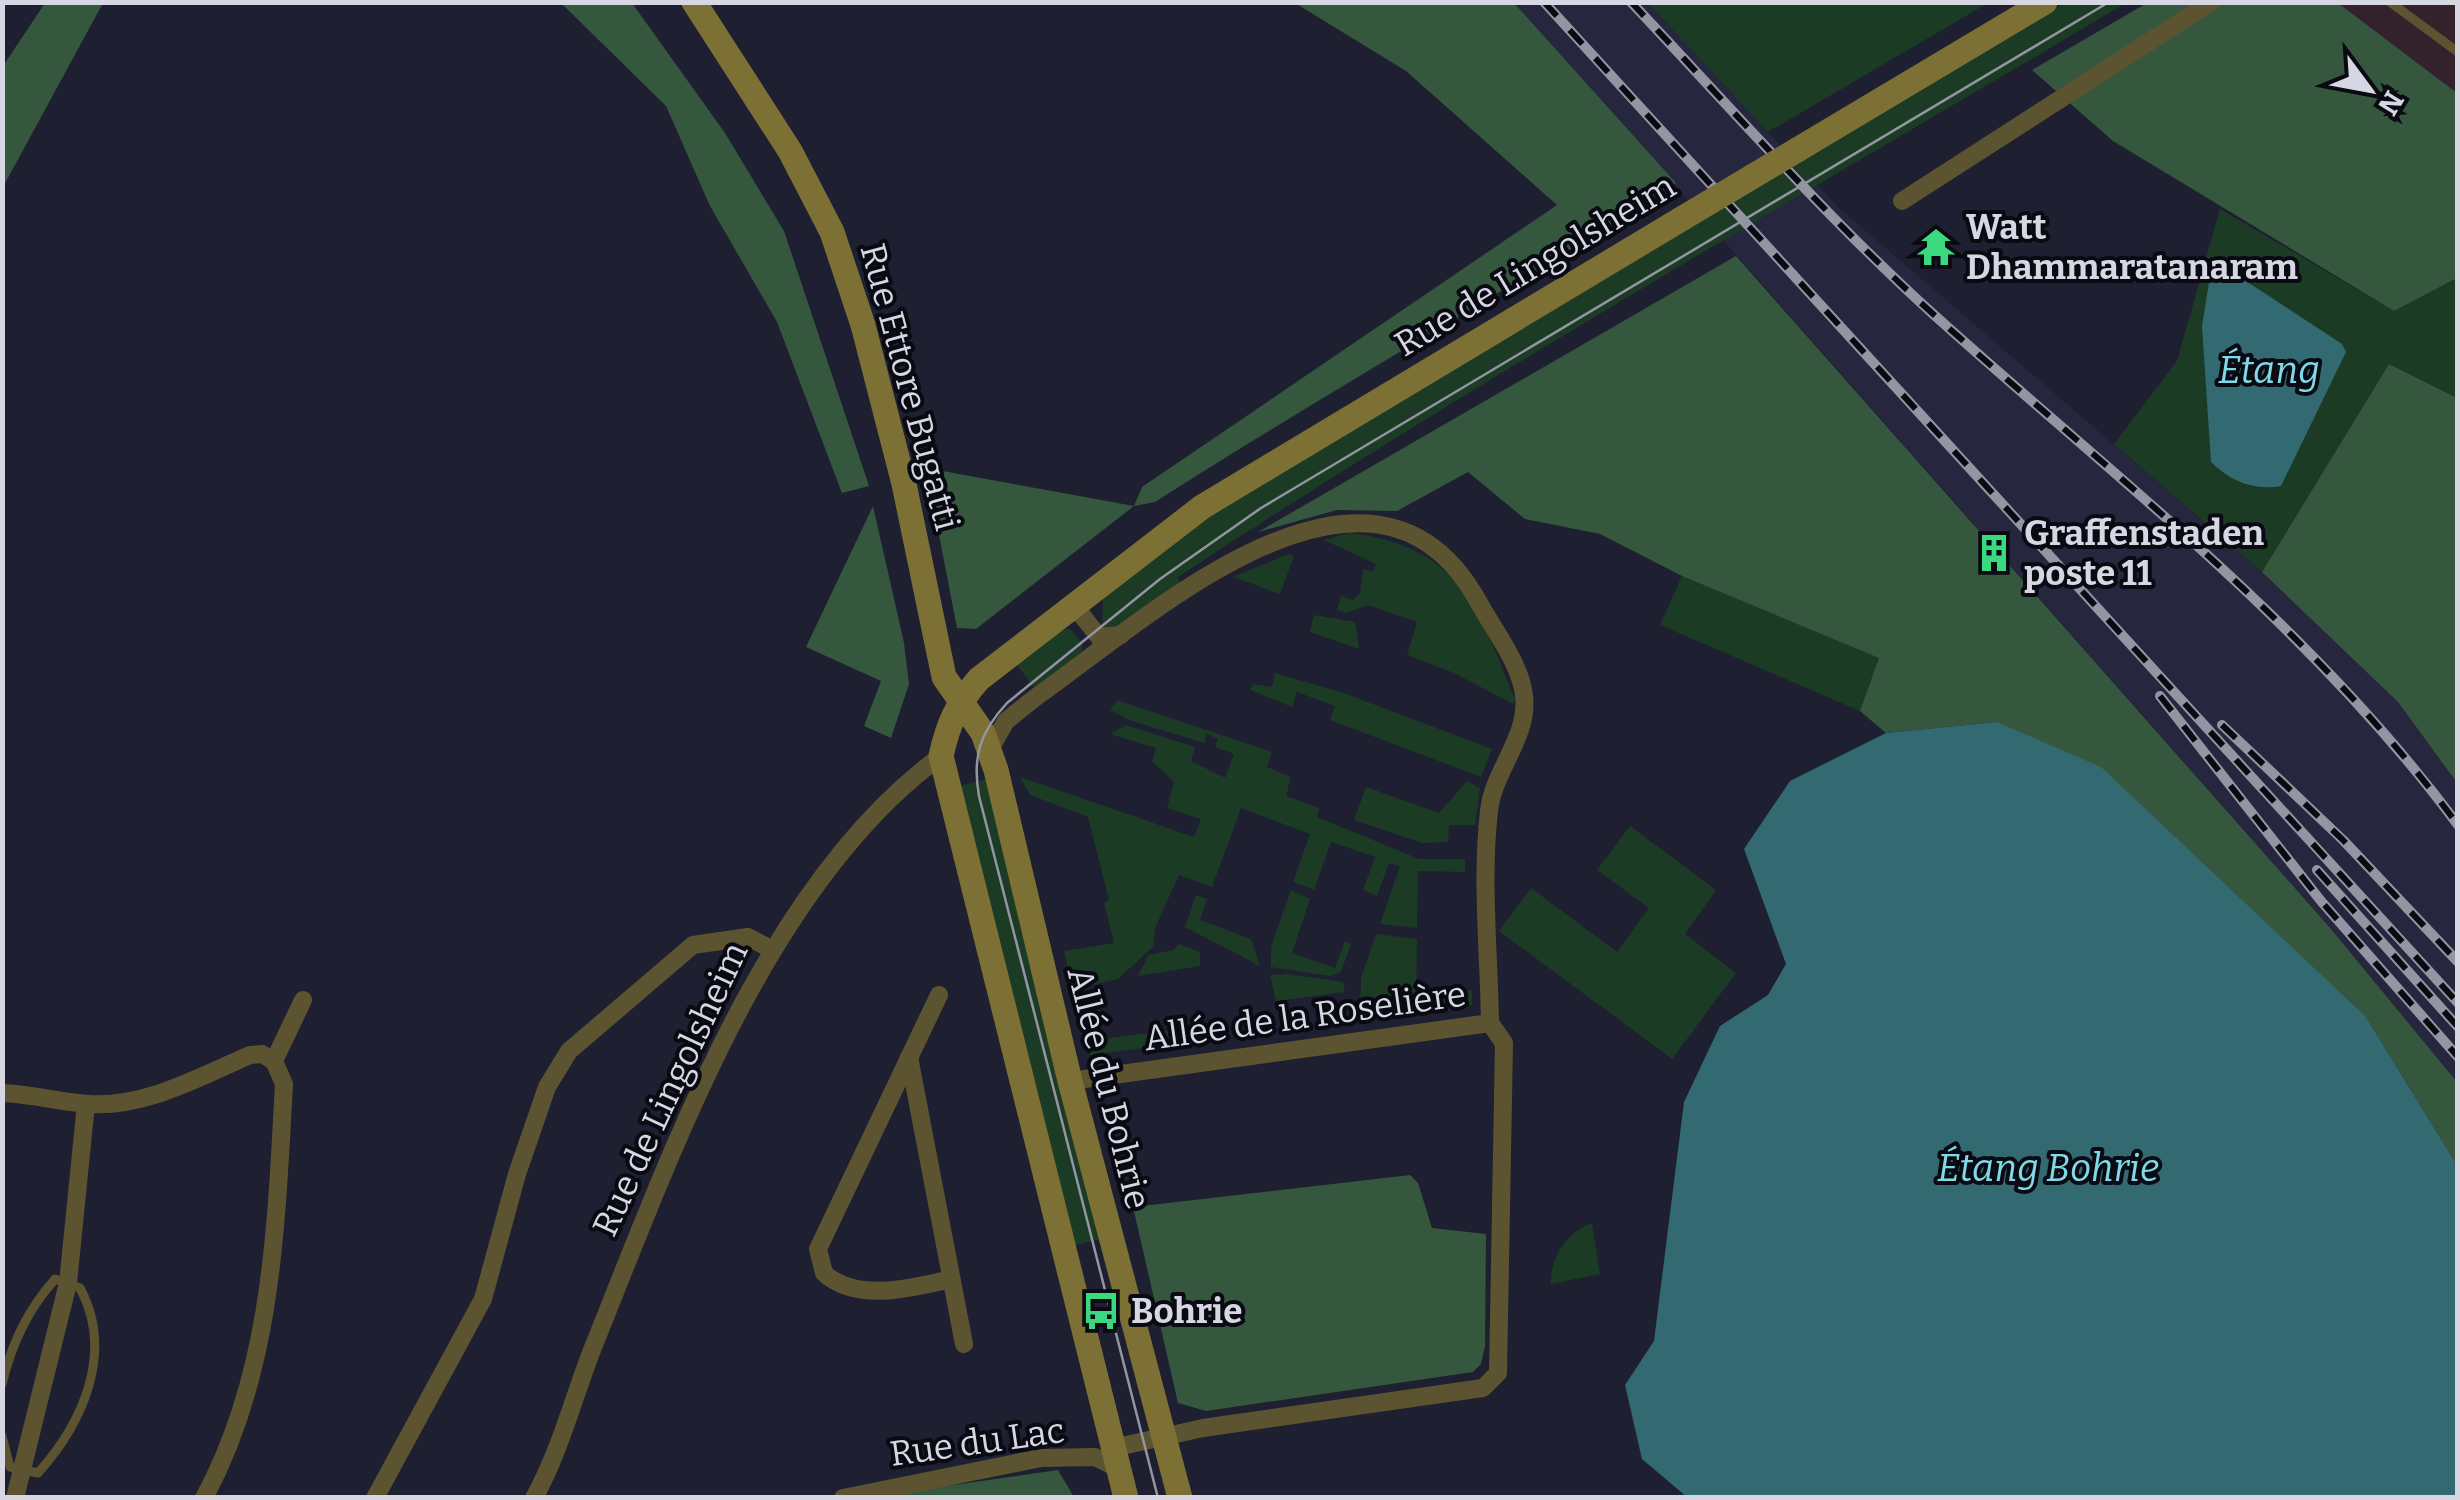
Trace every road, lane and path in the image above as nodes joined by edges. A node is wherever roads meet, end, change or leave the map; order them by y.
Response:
1 (694, 2) edge
2 (2045, 2) edge
3 (2211, 2) edge
4 (2390, 2) edge
5 (2458, 52) edge
6 (1902, 201) dead end
7 (1073, 604) junction
8 (1126, 633) junction
9 (958, 702) junction
10 (990, 750) junction
11 (941, 756) junction
12 (771, 949) junction
13 (938, 995) dead end
14 (303, 1000) dead end
15 (1490, 1023) junction
16 (908, 1056) junction
17 (274, 1061) junction
18 (1070, 1081) junction
19 (2, 1093) edge
20 (86, 1104) junction
21 (952, 1279) junction
22 (68, 1283) junction
23 (964, 1344) dead end
24 (2, 1384) edge
25 (2, 1436) edge
26 (1164, 1436) junction
27 (1116, 1459) junction
28 (22, 1470) junction
29 (14, 1498) edge
30 (204, 1498) edge
31 (374, 1498) edge
32 (534, 1498) edge
33 (843, 1498) edge
34 (1126, 1498) edge
35 (1180, 1498) edge

1 - 9 main road, Rue Ettore Bugatti
2 - 7 main road, Rue de Lingolsheim, bridge
3 - 6 street
4 - 5 lane
7 - 8 street
7 - 9 main road, Rue de Lingolsheim
8 - 10 street
8 - 15 street
9 - 10 main road, Allée du Bohrie
9 - 11 main road
10 - 18 main road, Allée du Bohrie
11 - 12 street, Rue de Lingolsheim
11 - 27 main road
12 - 31 street
12 - 32 street, Rue de Lingolsheim
13 - 16 street
14 - 17 street
15 - 18 street, Allée de la Roselière
15 - 26 street
16 - 21 street
16 - 21 street
17 - 20 street
17 - 30 street
18 - 26 main road, Allée du Bohrie
19 - 20 street
20 - 22 street
21 - 23 street
22 - 24 lane
22 - 28 street
22 - 28 lane
25 - 28 lane
26 - 27 street
26 - 35 main road, Allée du Bohrie
27 - 33 street, Rue du Lac
27 - 34 main road
28 - 29 street

